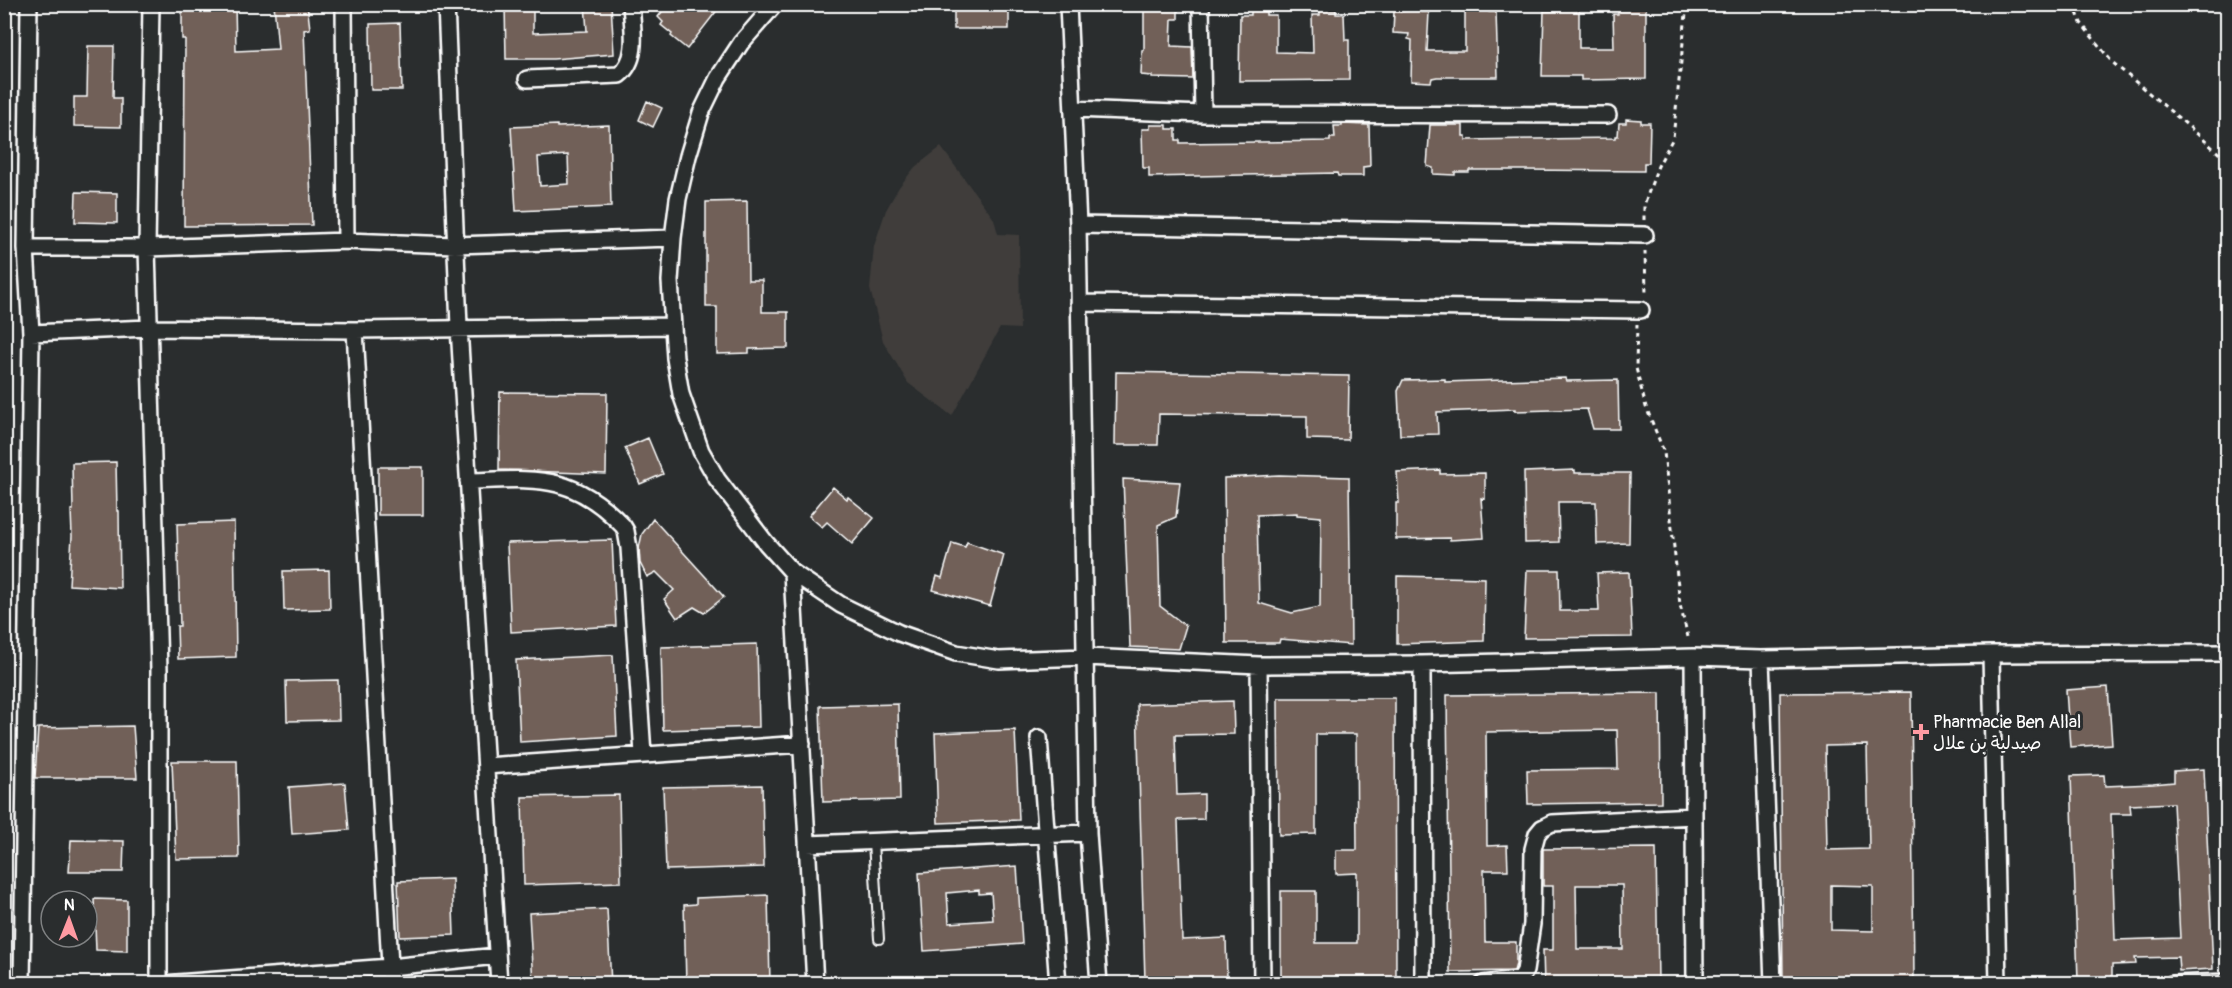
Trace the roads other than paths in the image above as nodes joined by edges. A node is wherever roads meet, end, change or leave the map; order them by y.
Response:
1 (29, 4) edge
2 (151, 4) edge
3 (344, 4) edge
4 (446, 4) edge
5 (631, 4) edge
6 (775, 4) edge
7 (1068, 4) edge
8 (1201, 4) edge
9 (527, 79) dead end
10 (1074, 109) junction
11 (1203, 114) junction
12 (1608, 115) dead end
13 (1078, 225) junction
14 (1644, 236) road end
15 (673, 238) junction
16 (346, 241) junction
17 (454, 244) junction
18 (26, 248) junction
19 (147, 248) junction
20 (1079, 303) junction
21 (1641, 310) road end
22 (672, 326) junction
23 (459, 327) junction
24 (149, 328) junction
25 (355, 330) junction
26 (31, 333) junction
27 (468, 481) junction
28 (792, 572) junction
29 (2228, 653) edge
30 (1991, 654) junction
31 (1086, 657) junction
32 (1693, 657) junction
33 (1761, 659) junction
34 (1422, 664) junction
35 (1259, 665) junction
36 (1039, 738) dead end
37 (802, 744) junction
38 (644, 754) junction
39 (486, 766) junction
40 (1694, 816) junction
41 (1088, 832) junction
42 (1047, 834) junction
43 (873, 842) junction
44 (807, 844) junction
45 (879, 939) dead end
46 (497, 956) junction
47 (390, 967) junction
48 (2228, 982) edge
49 (22, 984) edge
50 (161, 984) edge
51 (391, 984) edge
52 (499, 984) edge
53 (815, 984) edge
54 (1058, 984) edge
55 (1099, 984) edge
56 (1262, 984) edge
57 (1424, 984) edge
58 (1483, 984) edge
59 (1695, 984) edge
60 (1773, 984) edge
61 (1998, 984) edge
62 (2172, 984) edge

1 - 18 street
2 - 19 street
3 - 16 street
4 - 17 street
5 - 9 street
6 - 15 street
7 - 10 street
8 - 11 street
10 - 11 street
10 - 13 street
11 - 12 street
13 - 14 street
13 - 20 street
15 - 17 street
15 - 22 street
16 - 17 street
16 - 19 street
17 - 23 street
18 - 19 street
18 - 26 street
19 - 24 street
20 - 21 street
20 - 31 street
22 - 23 street
22 - 28 street
23 - 25 street
23 - 27 street
24 - 25 street
24 - 26 street
24 - 50 street
25 - 47 street
26 - 49 street
27 - 38 street
27 - 39 street
28 - 31 street
28 - 37 street
29 - 30 street
30 - 33 street
30 - 61 street
31 - 35 street
31 - 41 street
32 - 33 street
32 - 34 street
32 - 40 street
33 - 60 street
34 - 35 street
34 - 57 street
35 - 56 street
36 - 42 street
37 - 38 street
37 - 44 street
38 - 39 street
39 - 46 street
40 - 58 street
40 - 59 street
41 - 42 street
41 - 55 street
42 - 43 street
42 - 54 street
43 - 44 street
43 - 45 lane
44 - 53 street
46 - 47 street
46 - 52 street
47 - 50 street
47 - 51 street
48 - 62 street

